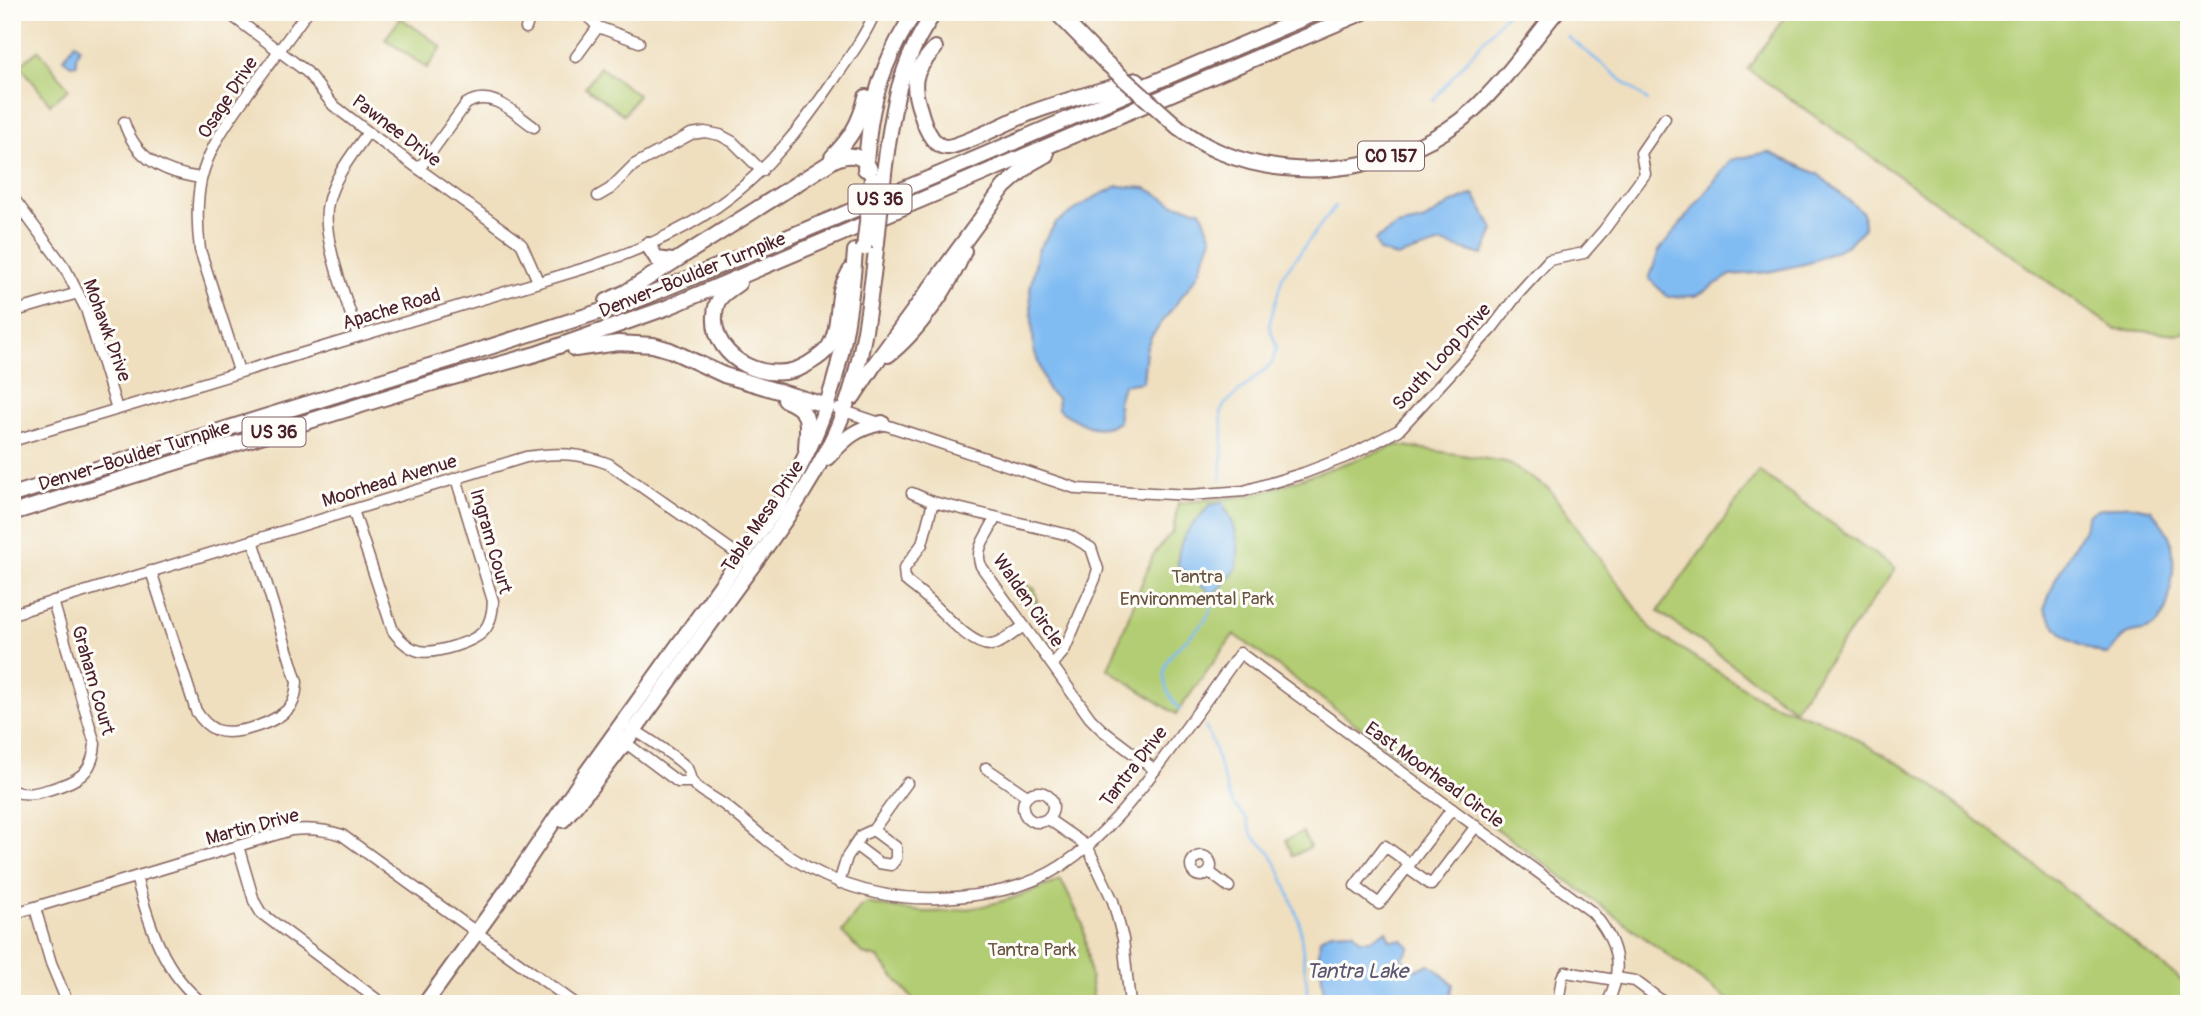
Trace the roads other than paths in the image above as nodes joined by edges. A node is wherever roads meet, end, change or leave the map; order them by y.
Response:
1 (227, 12) edge
2 (307, 12) edge
3 (531, 12) edge
4 (584, 12) edge
5 (875, 12) edge
6 (915, 12) edge
7 (935, 12) edge
8 (1056, 12) edge
9 (1318, 12) edge
10 (1364, 12) edge
11 (1556, 12) edge
12 (598, 27) junction
13 (526, 28) dead end
14 (639, 42) dead end
15 (894, 48) junction
16 (279, 51) junction
17 (576, 57) dead end
18 (1207, 60) junction
19 (906, 63) junction
20 (1665, 118) dead end
21 (1105, 121) junction
22 (124, 122) dead end
23 (534, 127) dead end
24 (368, 132) junction
25 (866, 162) junction
26 (823, 166) junction
27 (419, 169) junction
28 (762, 171) junction
29 (201, 178) junction
30 (873, 178) junction
31 (12, 196) edge
32 (598, 196) dead end
33 (648, 245) junction
34 (863, 251) junction
35 (672, 261) junction
36 (759, 269) junction
37 (538, 281) junction
38 (78, 293) junction
39 (12, 312) edge
40 (550, 328) junction
41 (358, 337) junction
42 (536, 354) junction
43 (239, 371) junction
44 (757, 385) junction
45 (828, 406) junction
46 (117, 409) junction
47 (844, 411) junction
48 (882, 423) junction
49 (12, 441) edge
50 (805, 459) junction
51 (819, 466) junction
52 (456, 478) junction
53 (912, 493) dead end
54 (12, 495) edge
55 (933, 502) junction
56 (354, 510) junction
57 (12, 513) edge
58 (995, 517) junction
59 (253, 540) junction
60 (748, 561) junction
61 (151, 571) junction
62 (53, 601) junction
63 (12, 614) edge
64 (1024, 626) junction
65 (1240, 653) joint
66 (1053, 664) junction
67 (620, 727) junction
68 (635, 730) junction
69 (626, 743) junction
70 (986, 768) dead end
71 (1155, 771) junction
72 (691, 782) junction
73 (907, 783) dead end
74 (12, 791) edge
75 (1027, 796) junction
76 (1452, 809) junction
77 (1048, 819) junction
78 (1476, 826) junction
79 (873, 830) junction
80 (855, 845) junction
81 (238, 846) junction
82 (1087, 846) junction
83 (525, 864) junction
84 (1408, 866) junction
85 (1209, 872) dead end
86 (136, 877) junction
87 (839, 883) junction
88 (1229, 887) dead end
89 (35, 908) junction
90 (12, 914) edge
91 (476, 932) junction
92 (1616, 979) junction
93 (68, 1004) edge
94 (204, 1004) edge
95 (383, 1004) edge
96 (425, 1004) edge
97 (576, 1004) edge
98 (1130, 1004) edge
99 (1558, 1004) edge
100 (1607, 1004) edge
101 (1666, 1004) edge

1 - 16 street, Pawnee Drive
2 - 16 street, Osage Drive
3 - 13 street
4 - 12 street
5 - 28 street, Apache Road
6 - 15 highway, Table Mesa Drive
7 - 19 highway, Table Mesa Drive
8 - 11 highway, CO 157, bridge
9 - 18 highway, Denver–Boulder Turnpike / US 36
10 - 21 highway, Denver–Boulder Turnpike / US 36
12 - 14 street
12 - 17 street
15 - 25 highway, Table Mesa Drive
15 - 26 highway
16 - 24 street, Pawnee Drive
16 - 29 street, Osage Drive
18 - 19 highway
18 - 40 highway, Denver–Boulder Turnpike / US 36
19 - 30 highway, Table Mesa Drive
20 - 48 street, South Loop Drive
21 - 36 highway, Denver–Boulder Turnpike / US 36
21 - 47 highway
22 - 29 street
23 - 27 street
24 - 27 street, Pawnee Drive
24 - 41 street
25 - 26 highway
25 - 30 highway, Table Mesa Drive
26 - 35 highway
27 - 37 street, Pawnee Drive
28 - 32 street
28 - 33 street, Apache Road
29 - 43 street, Osage Drive
30 - 34 highway, Table Mesa Drive, bridge
30 - 34 highway, Table Mesa Drive
31 - 38 street, Mohawk Drive
33 - 35 highway
33 - 37 street, Apache Road
34 - 36 highway
34 - 45 highway, Table Mesa Drive
34 - 47 highway, Table Mesa Drive
35 - 40 highway
36 - 42 highway, Denver–Boulder Turnpike / US 36
37 - 41 street, Apache Road
38 - 39 street
38 - 46 street, Mohawk Drive
40 - 54 highway, Denver–Boulder Turnpike / US 36
41 - 43 street, Apache Road
42 - 44 highway
42 - 57 highway, Denver–Boulder Turnpike / US 36
43 - 46 street, Apache Road
44 - 45 highway
44 - 50 highway
45 - 47 street, South Loop Drive
45 - 50 highway, Table Mesa Drive
46 - 49 street, Apache Road
47 - 48 street, South Loop Drive
47 - 51 highway, Table Mesa Drive
48 - 51 highway
50 - 60 highway, Table Mesa Drive
51 - 60 highway, Table Mesa Drive
52 - 56 street, Moorhead Avenue
52 - 56 street, Ingram Court
52 - 60 street, Moorhead Avenue
53 - 55 street, Walden Circle
55 - 58 street, Walden Circle
55 - 64 street
56 - 59 street, Moorhead Avenue
58 - 64 street, Walden Circle
58 - 66 street, Walden Circle
59 - 61 street, Moorhead Avenue
59 - 61 street
60 - 67 highway, Table Mesa Drive
60 - 68 highway, Table Mesa Drive
61 - 62 street, Moorhead Avenue
62 - 63 street, Moorhead Avenue
62 - 74 street, Graham Court
64 - 66 street, Walden Circle
65 - 71 street, Tantra Drive
65 - 76 street, East Moorhead Circle
66 - 71 street, Walden Circle
67 - 68 street, Tantra Drive
67 - 69 street
67 - 83 highway, Table Mesa Drive
68 - 69 highway, Table Mesa Drive
68 - 72 street, Tantra Drive
69 - 72 street, Tantra Drive
69 - 83 highway, Table Mesa Drive
70 - 75 street
71 - 82 street, Tantra Drive
72 - 87 street, Tantra Drive
73 - 79 street
75 - 77 street
75 - 77 street
76 - 78 street, East Moorhead Circle
76 - 84 street
77 - 82 street
78 - 84 street
78 - 92 street, East Moorhead Circle
79 - 80 street
79 - 80 street
80 - 87 street
81 - 86 street, Martin Drive
81 - 91 street, Martin Drive
81 - 95 street
82 - 87 street, Tantra Drive
82 - 98 street
83 - 91 highway, Table Mesa Drive
84 - 84 street
85 - 88 street
86 - 89 street, Martin Drive
86 - 94 street
89 - 90 street, Martin Drive
89 - 93 street
91 - 96 highway, Table Mesa Drive
91 - 97 street, Martin Drive
92 - 99 street
92 - 100 street
92 - 101 street

